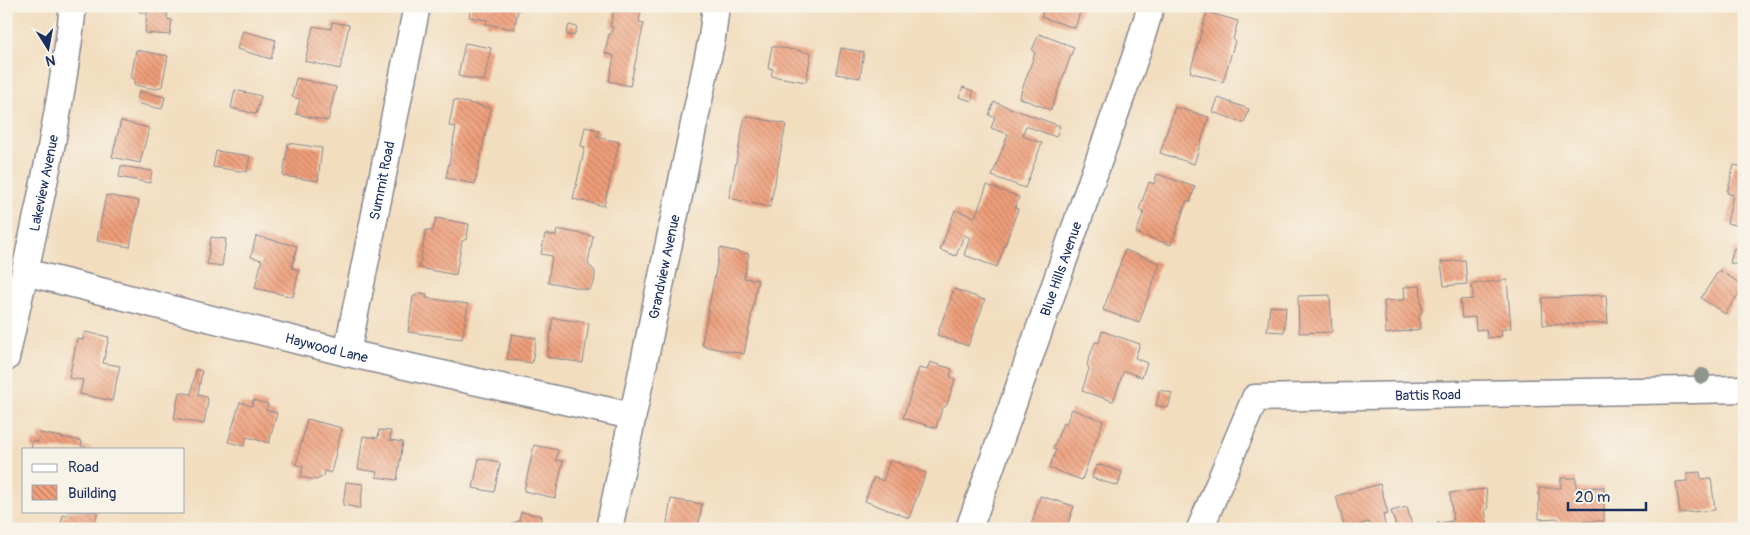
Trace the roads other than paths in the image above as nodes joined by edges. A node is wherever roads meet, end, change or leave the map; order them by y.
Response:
1 (74, 6) edge
2 (417, 6) edge
3 (716, 6) edge
4 (1151, 6) edge
5 (25, 272) junction
6 (347, 353) junction
7 (6, 358) edge
8 (1744, 389) edge
9 (632, 416) junction
10 (609, 529) edge
11 (969, 529) edge
12 (1200, 529) edge

1 - 5 street, Lakeview Avenue
2 - 6 street, Summit Road
3 - 9 street, Grandview Avenue
4 - 11 street, Blue Hills Avenue
5 - 6 street, Haywood Lane
5 - 7 street, Lakeview Avenue
6 - 9 street, Haywood Lane
8 - 12 street, Battis Road
9 - 10 street, Grandview Avenue

